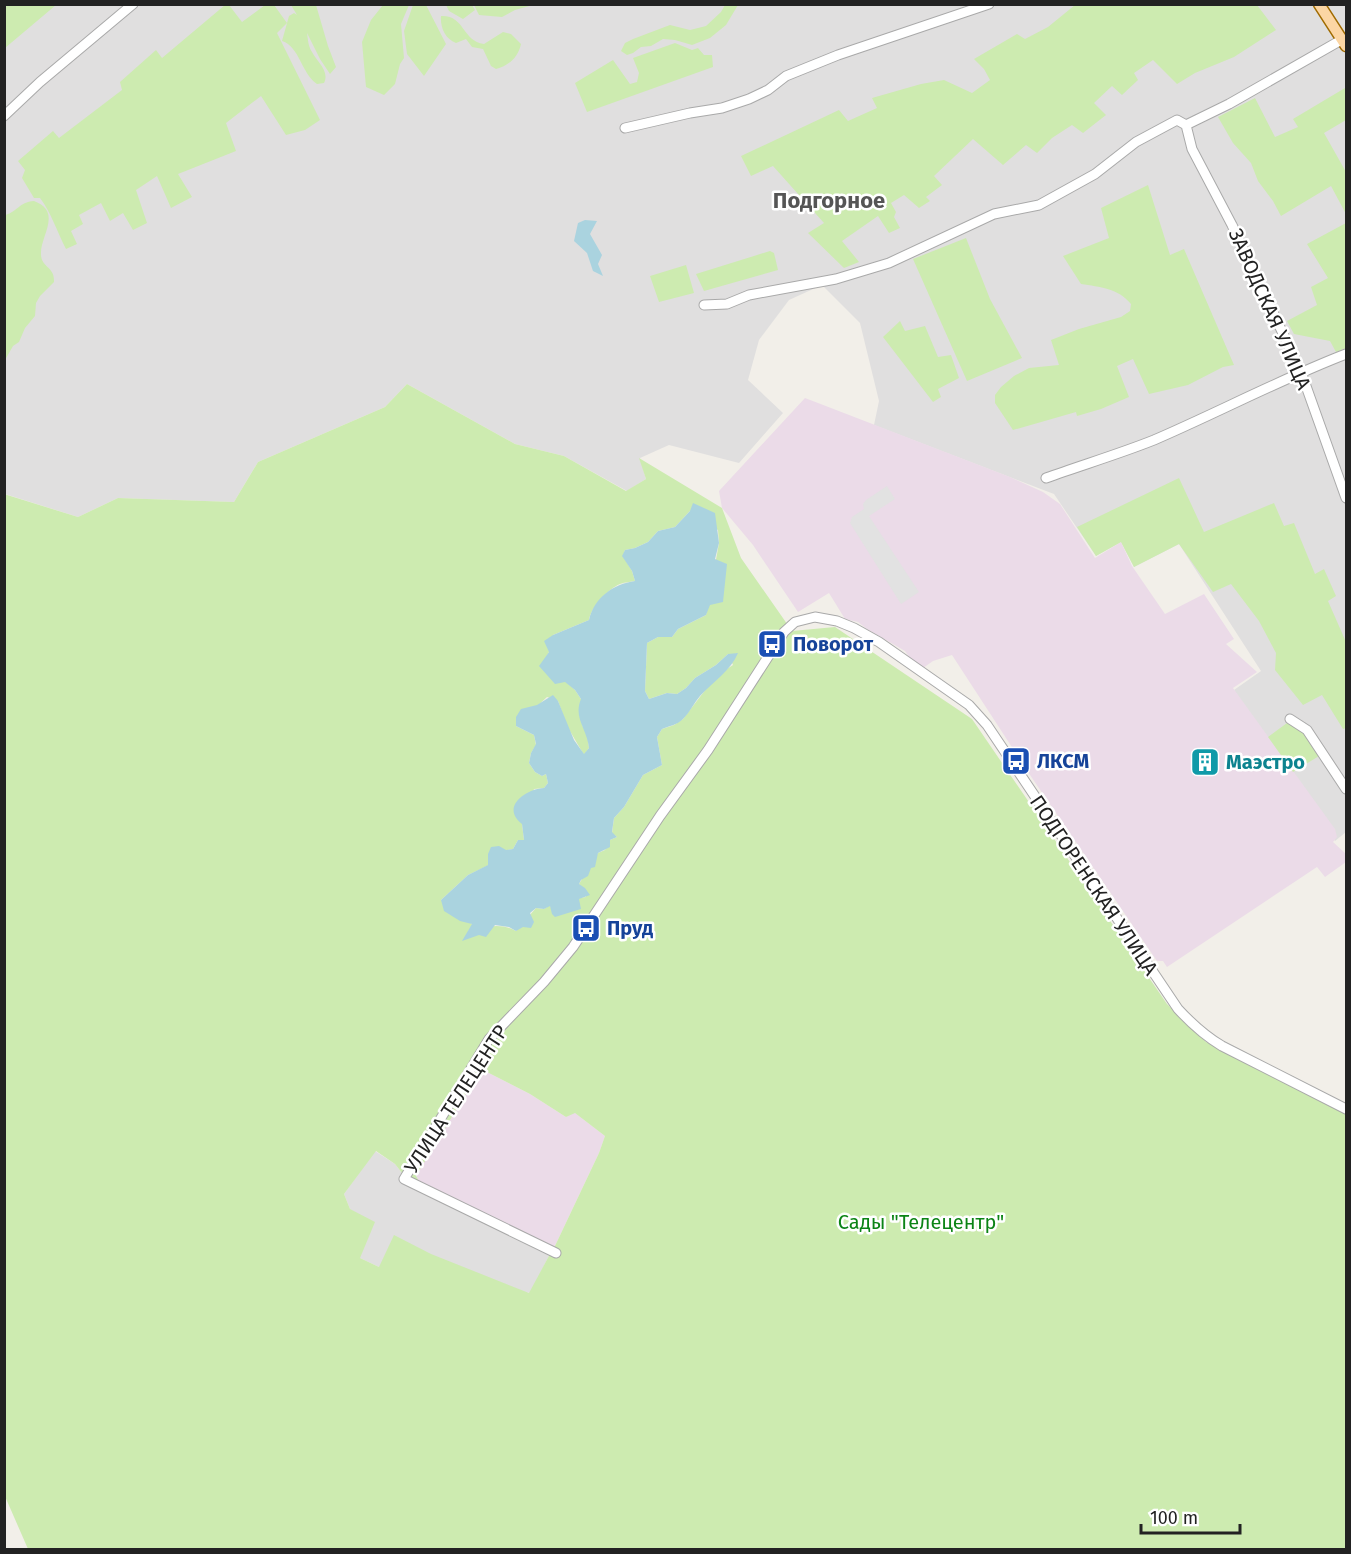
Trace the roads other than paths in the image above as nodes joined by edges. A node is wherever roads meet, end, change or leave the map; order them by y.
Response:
1 (133, 4) edge
2 (989, 4) edge
3 (1319, 4) edge
4 (1345, 42) edge
5 (4, 116) edge
6 (1186, 125) junction
7 (625, 128) dead end
8 (704, 305) dead end
9 (1347, 354) edge
10 (1301, 372) junction
11 (1046, 478) dead end
12 (1347, 498) edge
13 (772, 648) joint
14 (1290, 719) dead end
15 (1347, 789) edge
16 (1347, 1109) edge
17 (556, 1253) dead end

1 - 5 street
2 - 7 street
3 - 4 main road
4 - 6 street
6 - 8 street
6 - 10 street, ЗАВОДСКАЯ УЛИЦА
9 - 10 street
10 - 11 street
10 - 12 street, ЗАВОДСКАЯ УЛИЦА
13 - 16 street, ПОДГОРЕНСКАЯ УЛИЦА
13 - 17 street, УЛИЦА ТЕЛЕЦЕНТР
14 - 15 street

